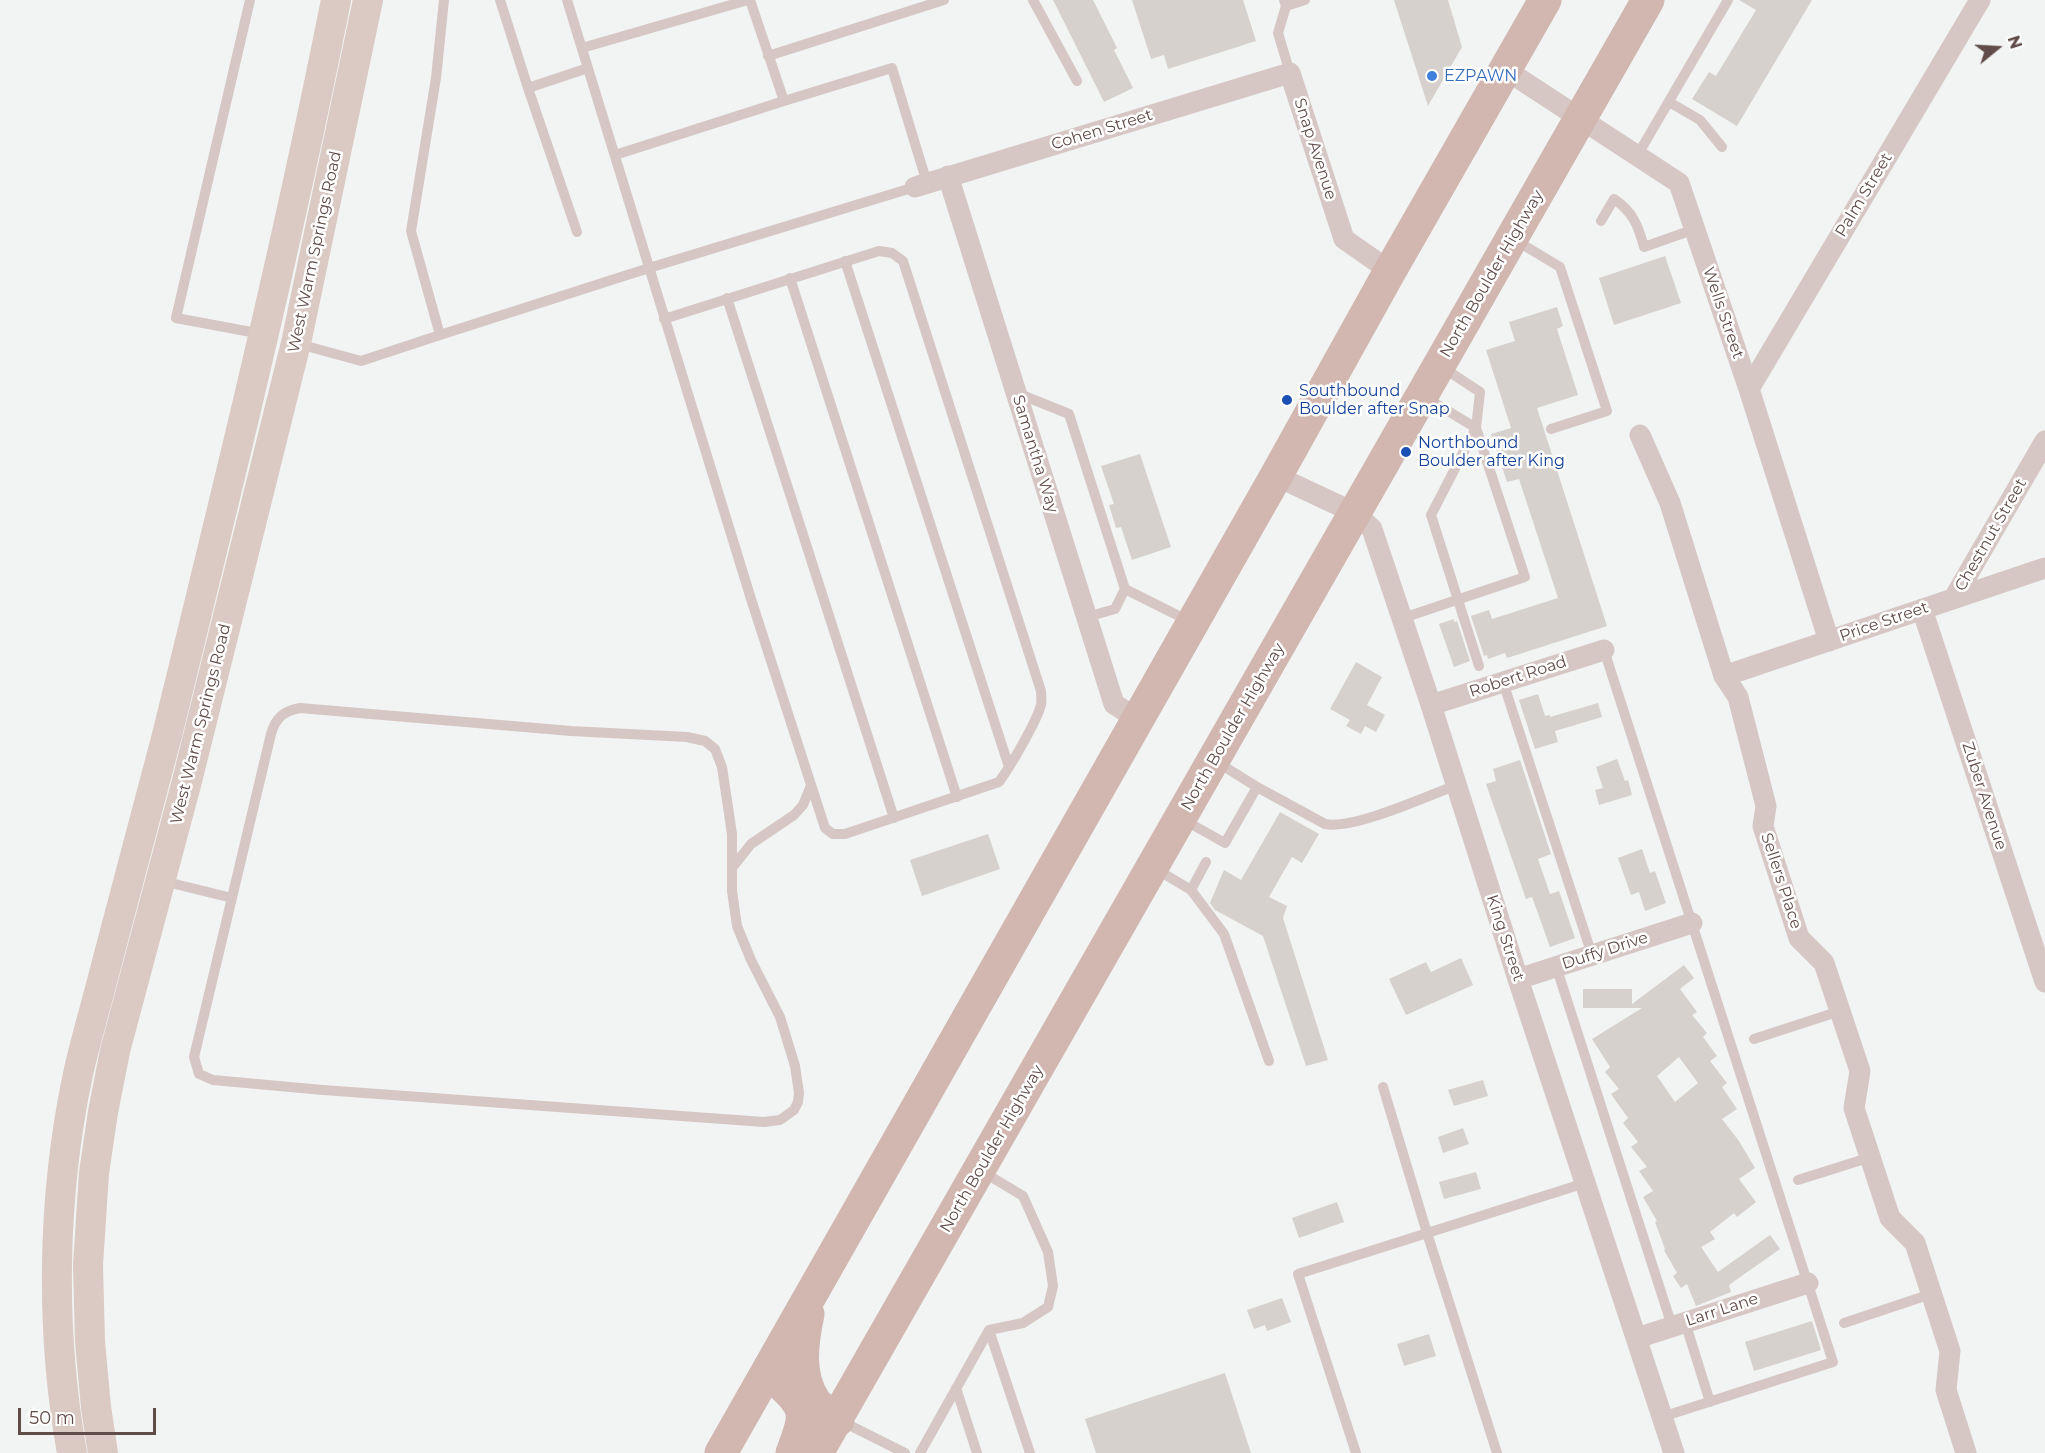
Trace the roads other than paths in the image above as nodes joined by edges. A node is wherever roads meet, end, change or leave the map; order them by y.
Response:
1 (250, 0) edge
2 (336, 0) edge
3 (368, 0) edge
4 (444, 0) edge
5 (500, 0) edge
6 (567, 0) edge
7 (749, 0) edge
8 (944, 0) edge
9 (1033, 0) edge
10 (1305, 0) edge
11 (1545, 0) edge
12 (1648, 0) edge
13 (1728, 0) edge
14 (1980, 0) edge
15 (1285, 3) edge
16 (582, 48) junction
17 (768, 56) junction
18 (588, 68) junction
19 (1506, 70) junction
20 (1290, 73) junction
21 (1077, 81) dead end
22 (528, 88) junction
23 (784, 101) junction
24 (1669, 102) junction
25 (1580, 119) junction
26 (1722, 147) dead end
27 (615, 155) junction
28 (1637, 156) junction
29 (948, 177) junction
30 (921, 185) junction
31 (1601, 221) dead end
32 (1695, 229) junction
33 (576, 232) dead end
34 (1512, 238) junction
35 (845, 261) junction
36 (649, 268) junction
37 (1390, 271) junction
38 (790, 278) junction
39 (727, 298) junction
40 (664, 319) junction
41 (264, 335) junction
42 (440, 335) junction
43 (296, 344) junction
44 (1440, 365) junction
45 (1749, 389) junction
46 (1016, 392) junction
47 (1423, 395) junction
48 (1476, 428) junction
49 (1551, 429) dead end
50 (1640, 435) dead end
51 (2045, 441) edge
52 (1276, 476) junction
53 (1355, 513) junction
54 (2045, 568) edge
55 (1125, 589) junction
56 (1954, 598) junction
57 (1456, 600) junction
58 (1922, 609) junction
59 (1087, 617) junction
60 (1403, 618) junction
61 (1192, 622) junction
62 (1828, 641) junction
63 (1604, 650) joint
64 (1479, 666) dead end
65 (1724, 676) junction
66 (1503, 682) junction
67 (1431, 705) junction
68 (1138, 719) junction
69 (1215, 760) junction
70 (1009, 767) junction
71 (1457, 785) junction
72 (1257, 787) junction
73 (810, 788) junction
74 (957, 797) junction
75 (894, 818) junction
76 (1181, 818) junction
77 (1206, 862) dead end
78 (1153, 867) junction
79 (732, 868) junction
80 (146, 876) junction
81 (1191, 890) junction
82 (232, 898) junction
83 (1692, 923) junction
84 (1592, 955) junction
85 (1556, 966) junction
86 (1518, 979) junction
87 (2045, 982) edge
88 (1840, 1011) junction
89 (1754, 1039) dead end
90 (1269, 1061) dead end
91 (1383, 1087) dead end
92 (1870, 1157) junction
93 (981, 1170) junction
94 (1798, 1180) dead end
95 (1585, 1183) junction
96 (1427, 1233) junction
97 (1808, 1282) junction
98 (812, 1291) junction
99 (1931, 1294) junction
100 (1844, 1323) dead end
101 (1679, 1324) junction
102 (989, 1330) junction
103 (1636, 1338) junction
104 (767, 1372) junction
105 (956, 1388) junction
106 (1710, 1402) junction
107 (1662, 1417) junction
108 (838, 1420) junction
109 (102, 1444) edge
110 (71, 1446) edge
111 (721, 1453) edge
112 (792, 1453) edge
113 (817, 1453) edge
114 (905, 1453) edge
115 (920, 1453) edge
116 (977, 1453) edge
117 (1030, 1453) edge
118 (1356, 1453) edge
119 (1497, 1453) edge
120 (1674, 1453) edge
121 (1966, 1453) edge

1 - 41 lane
2 - 41 main road, West Warm Springs Road
3 - 43 main road, West Warm Springs Road
4 - 42 lane
5 - 22 lane
6 - 16 lane
7 - 16 lane
7 - 17 lane
8 - 17 lane
9 - 21 lane
10 - 15 lane
11 - 19 main road
12 - 25 main road, North Boulder Highway
13 - 24 lane
14 - 45 street, Palm Street
15 - 20 lane, Snap Avenue
16 - 18 lane
17 - 23 lane
18 - 22 lane
18 - 27 lane
19 - 25 street, Wells Street
19 - 37 main road
20 - 29 street, Cohen Street
20 - 37 street, Snap Avenue
22 - 33 lane
23 - 27 lane
23 - 30 lane
24 - 26 lane
24 - 28 lane
25 - 28 street, Wells Street
25 - 34 main road, North Boulder Highway
27 - 36 lane
28 - 32 street, Wells Street
29 - 30 street, Cohen Street
29 - 46 street, Samantha Way
30 - 36 lane
31 - 32 lane
32 - 45 street, Wells Street
34 - 44 main road, North Boulder Highway
34 - 49 lane
35 - 38 lane
35 - 70 lane
35 - 70 lane
36 - 40 lane
36 - 42 lane
37 - 52 main road
38 - 39 lane
38 - 74 lane
39 - 40 lane
39 - 75 lane
40 - 73 lane
41 - 43 main road
41 - 80 main road, West Warm Springs Road
42 - 43 lane
43 - 80 main road, West Warm Springs Road
44 - 47 main road, North Boulder Highway
44 - 48 lane
45 - 62 street, Wells Street
46 - 55 lane
46 - 59 street, Samantha Way
47 - 48 lane
47 - 53 main road, North Boulder Highway
48 - 57 lane
48 - 57 lane
50 - 65 street, Sellers Place
51 - 56 street, Chestnut Street
52 - 53 street, King Street
52 - 61 main road
53 - 60 street, King Street
53 - 69 main road, North Boulder Highway
54 - 56 street, Price Street
55 - 59 lane
55 - 61 lane
56 - 58 street, Price Street
57 - 60 lane
57 - 64 lane
58 - 62 street, Price Street
58 - 87 street, Zuber Avenue
59 - 68 street, Samantha Way
60 - 67 street, King Street
61 - 68 main road
62 - 65 street, Price Street
63 - 66 street, Robert Road
63 - 83 lane
65 - 88 street, Sellers Place
66 - 67 street, Robert Road
66 - 84 lane
67 - 71 street, King Street
68 - 98 main road
69 - 72 lane
69 - 76 main road, North Boulder Highway
70 - 74 lane
71 - 72 lane
71 - 86 street, King Street
72 - 76 lane
73 - 75 lane
73 - 79 lane
74 - 75 lane
76 - 78 main road, North Boulder Highway
77 - 81 lane
78 - 81 lane
78 - 93 main road, North Boulder Highway
79 - 82 lane
79 - 82 lane
80 - 82 lane
80 - 109 main road, West Warm Springs Road
80 - 110 main road, West Warm Springs Road
81 - 90 lane
83 - 84 street, Duffy Drive
83 - 97 lane
84 - 85 street, Duffy Drive
85 - 86 street, Duffy Drive
85 - 101 lane
86 - 95 street, King Street
88 - 89 lane
88 - 92 street, Sellers Place
91 - 96 lane
92 - 94 lane
92 - 99 street, Sellers Place
93 - 102 lane
93 - 108 main road, North Boulder Highway
95 - 96 lane
95 - 103 street, King Street
96 - 118 lane
96 - 119 lane
97 - 101 street, Larr Lane
97 - 106 lane
98 - 104 main road
98 - 108 main road
99 - 100 lane
99 - 121 street, Sellers Place
101 - 103 street, Larr Lane
101 - 106 lane
102 - 105 lane
102 - 117 lane
103 - 107 street, King Street
104 - 111 main road
104 - 112 main road
105 - 115 lane
105 - 116 lane
106 - 107 lane
107 - 120 street, King Street
108 - 113 main road, North Boulder Highway
108 - 114 lane
109 - 110 main road

